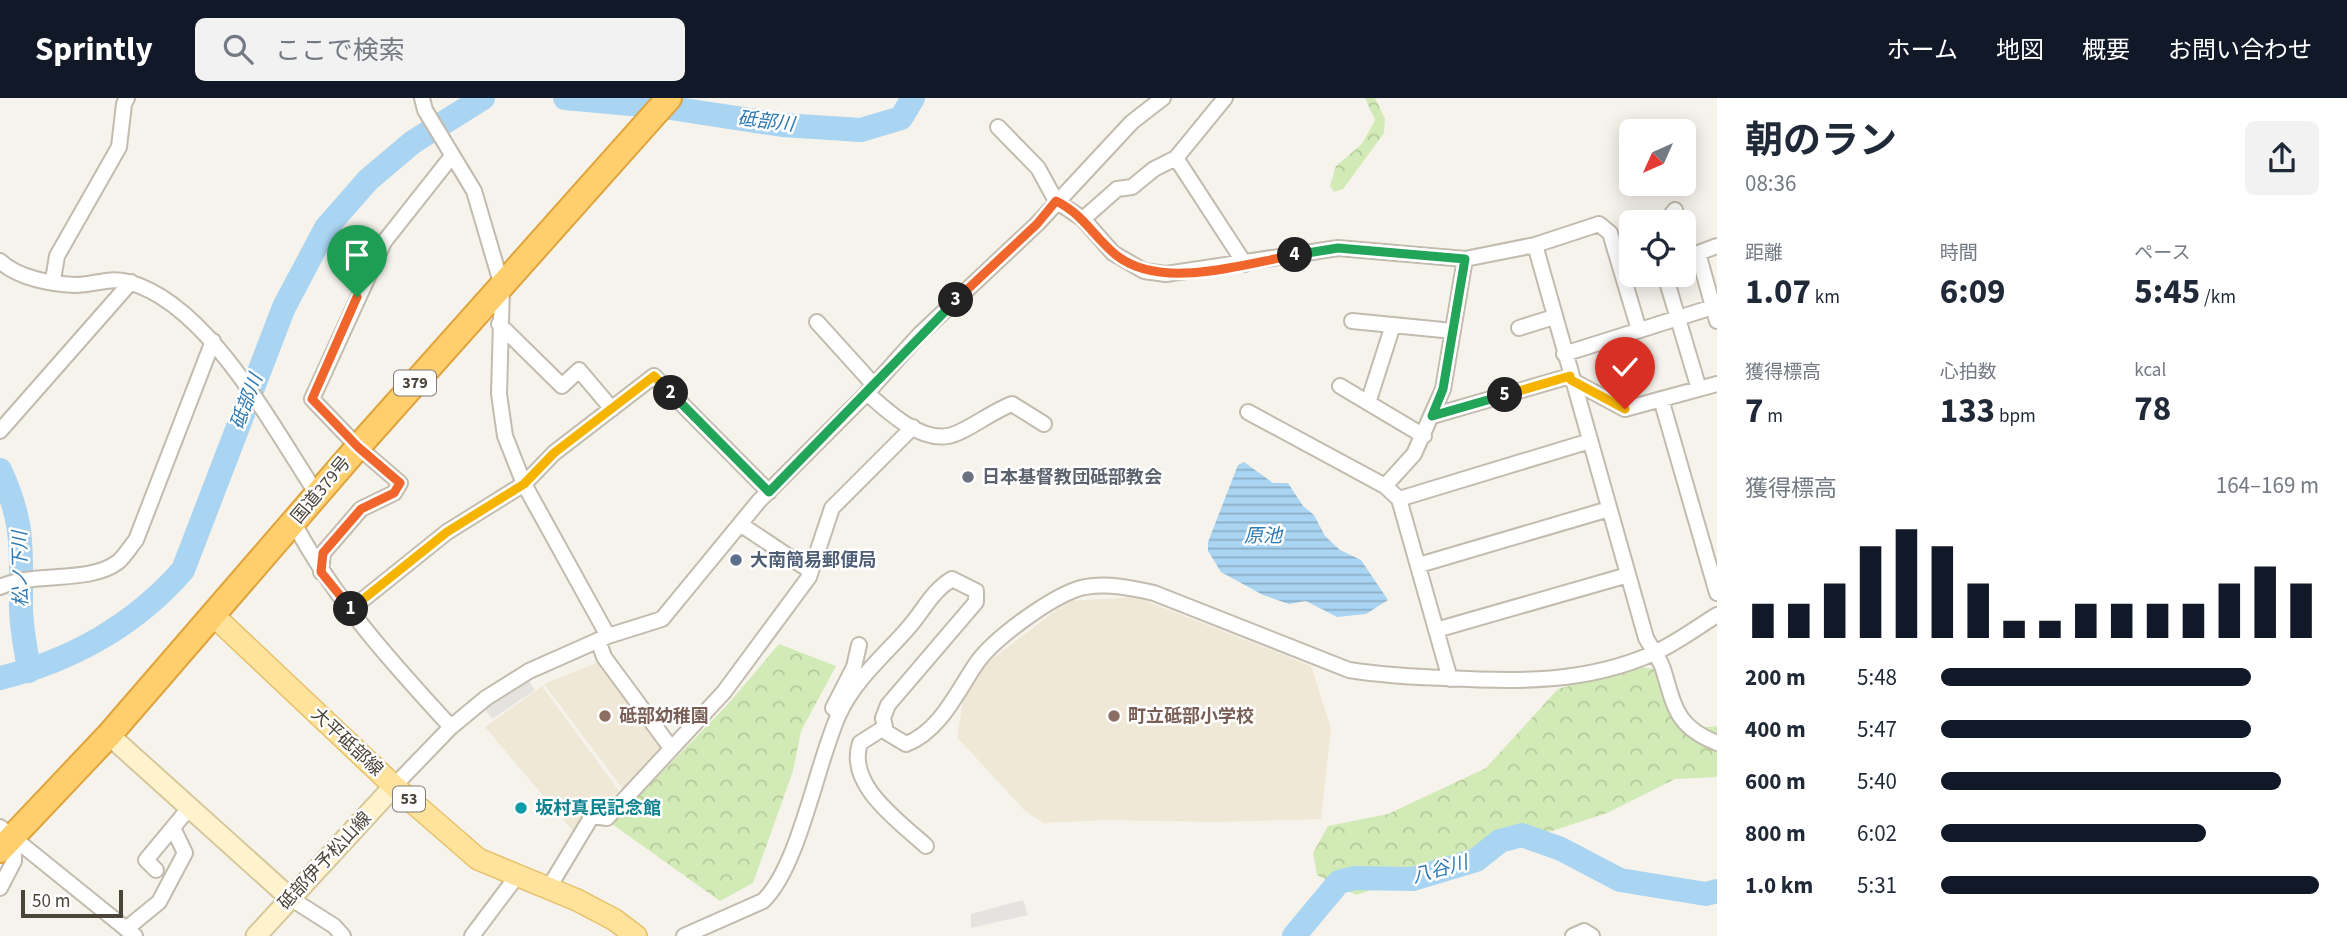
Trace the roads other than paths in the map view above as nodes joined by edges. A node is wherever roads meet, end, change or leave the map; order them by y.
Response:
1 (669, 98) edge
2 (1163, 98) edge
3 (1225, 98) edge
4 (123, 100) edge
5 (424, 104) edge
6 (998, 127) dead end
7 (451, 154) junction
8 (1176, 158) junction
9 (1056, 201) junction
10 (1083, 219) junction
11 (1535, 246) junction
12 (1717, 246) edge
13 (1465, 259) junction
14 (0, 261) edge
15 (1245, 264) junction
16 (53, 280) junction
17 (131, 282) junction
18 (502, 286) junction
19 (1668, 287) edge
20 (1715, 314) edge
21 (1554, 317) junction
22 (1677, 318) junction
23 (1352, 321) dead end
24 (817, 322) dead end
25 (499, 324) junction
26 (1393, 325) junction
27 (1519, 328) dead end
28 (1639, 330) junction
29 (1453, 331) junction
30 (213, 341) junction
31 (1564, 354) junction
32 (1570, 378) junction
33 (1717, 384) edge
34 (1340, 386) dead end
35 (871, 389) junction
36 (1699, 389) junction
37 (1661, 399) junction
38 (1368, 403) junction
39 (612, 409) junction
40 (1248, 412) dead end
41 (1432, 416) junction
42 (1044, 424) dead end
43 (913, 427) junction
44 (0, 431) edge
45 (1424, 436) junction
46 (1590, 441) junction
47 (358, 447) junction
48 (524, 484) junction
49 (1385, 486) junction
50 (769, 492) junction
51 (317, 494) junction
52 (1399, 499) junction
53 (1609, 509) junction
54 (294, 523) junction
55 (740, 524) junction
56 (1419, 565) junction
57 (809, 570) junction
58 (321, 572) junction
59 (1628, 575) junction
60 (5, 585) edge
61 (1717, 593) edge
62 (350, 610) junction
63 (214, 615) junction
64 (1717, 615) edge
65 (1436, 630) junction
66 (603, 638) junction
67 (859, 645) dead end
68 (1654, 653) junction
69 (1450, 679) junction
70 (840, 713) junction
71 (451, 727) junction
72 (885, 727) junction
73 (109, 735) junction
74 (1717, 743) edge
75 (671, 748) junction
76 (394, 786) junction
77 (190, 807) junction
78 (173, 828) junction
79 (5, 838) edge
80 (926, 846) dead end
81 (156, 870) dead end
82 (517, 876) junction
83 (0, 888) edge
84 (548, 889) junction
85 (290, 898) junction
86 (130, 933) edge
87 (256, 936) edge
88 (343, 936) edge
89 (472, 936) edge
90 (636, 936) edge
91 (684, 936) edge
92 (1573, 936) edge
93 (1591, 936) edge

1 - 18 highway, 国道379号 / 379
2 - 9 street
3 - 8 street
4 - 16 street
5 - 7 street
6 - 9 street
7 - 18 street
7 - 47 street
8 - 10 street
8 - 15 street
9 - 10 street
9 - 35 street
10 - 15 street
11 - 13 street
11 - 21 street
11 - 28 street
12 - 20 street
13 - 15 street
13 - 29 street
14 - 16 street
16 - 17 street
17 - 30 street
17 - 44 street
18 - 25 street
18 - 47 highway, 国道379号 / 379
19 - 22 street
20 - 22 street
21 - 27 street
21 - 31 street
22 - 28 street
22 - 36 street
23 - 26 street
24 - 35 street
25 - 39 street
25 - 48 street
26 - 29 street
26 - 38 street
28 - 31 street
29 - 41 street
30 - 51 street
30 - 60 street
31 - 32 street
32 - 37 street
32 - 41 street
32 - 46 street
33 - 36 street
34 - 38 street
35 - 43 street
35 - 50 street
36 - 37 street
37 - 61 street
38 - 45 street
39 - 48 street
39 - 50 street
40 - 49 street
41 - 45 street
42 - 43 street
43 - 57 street
45 - 49 street
46 - 52 street
46 - 53 street
47 - 51 highway, 国道379号 / 379
47 - 58 street
48 - 62 street
48 - 66 street
49 - 52 street
50 - 55 street
51 - 54 highway, 国道379号 / 379
52 - 56 street
53 - 56 street
53 - 59 street
54 - 58 street
54 - 63 highway, 国道379号 / 379
55 - 57 street
55 - 66 street
56 - 65 street
57 - 75 street
58 - 62 street
59 - 65 street
59 - 68 street
62 - 71 street
63 - 73 highway, 国道379号 / 379
63 - 76 main road, 大平砥部線 / 53
64 - 68 street
65 - 69 street
66 - 71 street
66 - 75 street
67 - 70 street
68 - 69 street
68 - 74 street
69 - 72 street
70 - 72 street
70 - 91 street
71 - 76 street
72 - 80 street
73 - 77 street
73 - 79 highway, 国道379号 / 379
75 - 84 street
76 - 82 main road, 大平砥部線 / 53
76 - 85 street, 砥部伊予松山線
77 - 78 street
77 - 85 street
78 - 81 street
78 - 86 street
79 - 83 street
79 - 86 street
82 - 84 main road, 大平砥部線 / 53
82 - 89 street
84 - 90 main road, 大平砥部線 / 53
85 - 87 street, 砥部伊予松山線
85 - 88 street
92 - 93 street

